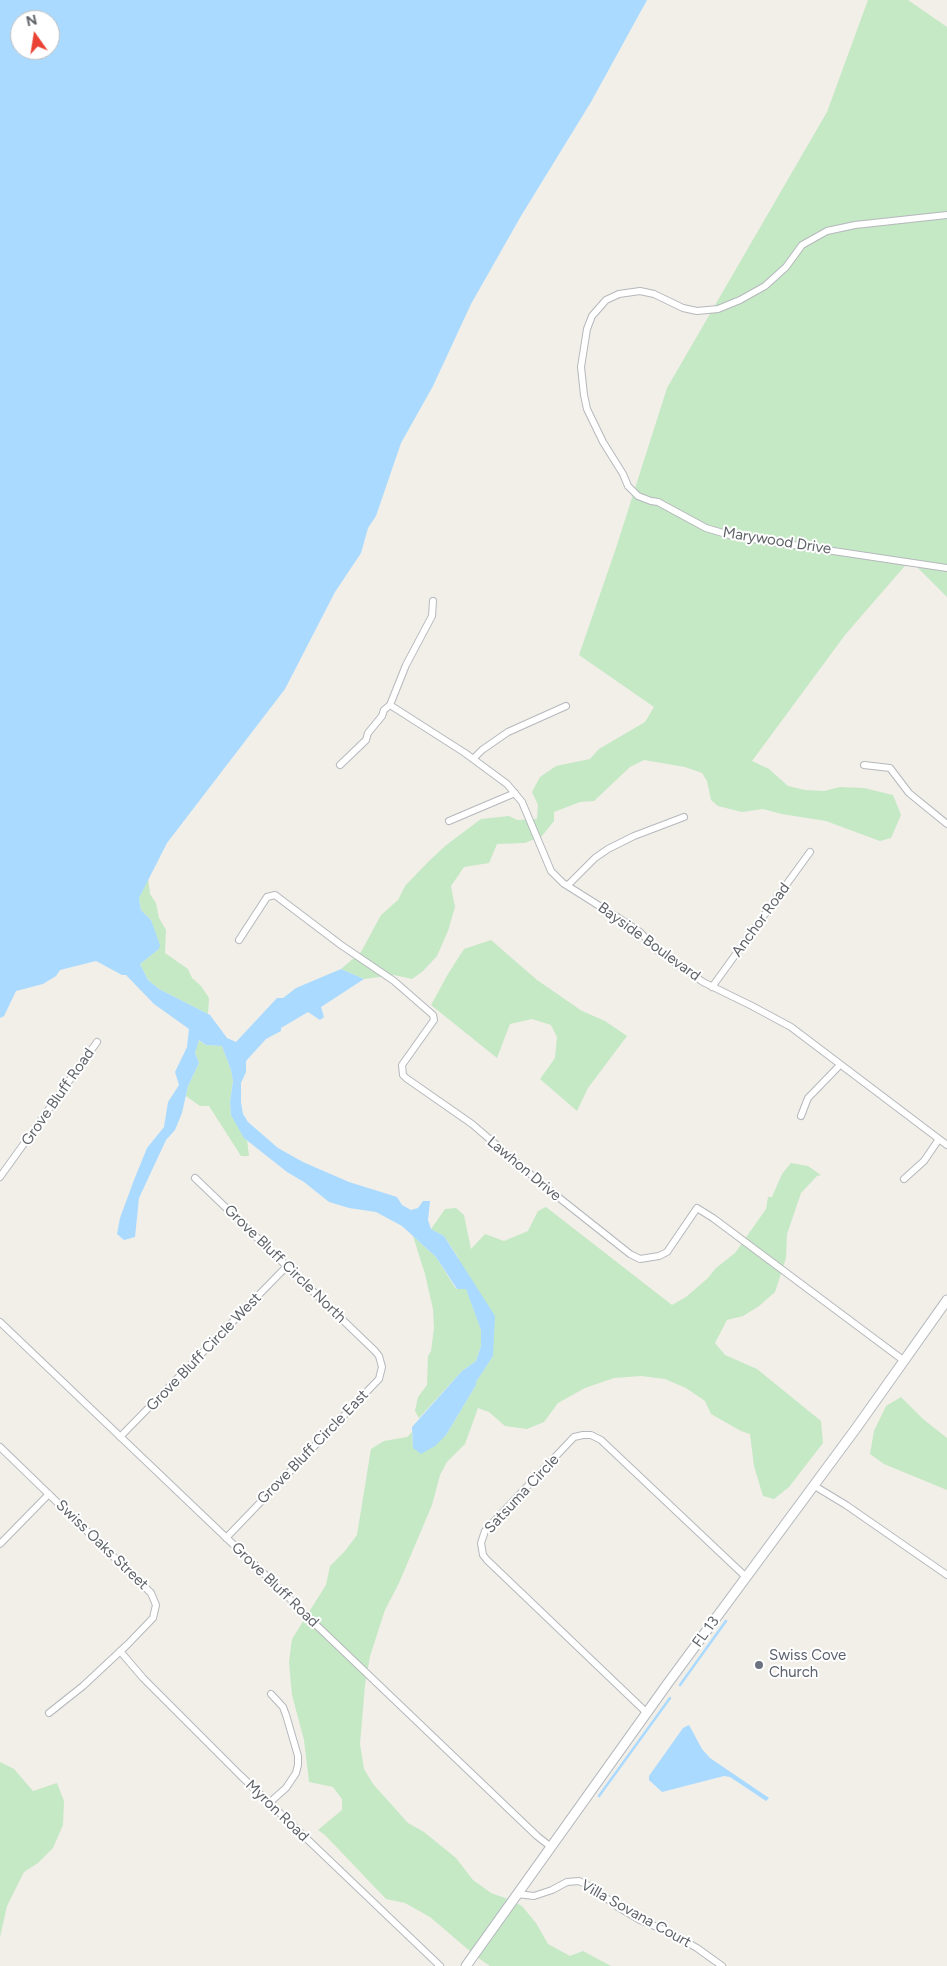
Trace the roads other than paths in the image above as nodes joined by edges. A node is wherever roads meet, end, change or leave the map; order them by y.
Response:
1 (947, 215) edge
2 (947, 568) edge
3 (433, 601) dead end
4 (390, 705) junction
5 (566, 706) dead end
6 (473, 759) junction
7 (340, 765) dead end
8 (864, 765) dead end
9 (515, 793) junction
10 (684, 817) dead end
11 (449, 821) dead end
12 (947, 824) edge
13 (810, 852) dead end
14 (568, 885) junction
15 (239, 940) dead end
16 (712, 987) junction
17 (97, 1042) dead end
18 (840, 1065) junction
19 (801, 1116) dead end
20 (939, 1139) junction
21 (947, 1145) edge
22 (0, 1177) edge
23 (195, 1178) dead end
24 (904, 1179) dead end
25 (287, 1266) junction
26 (947, 1300) edge
27 (0, 1322) edge
28 (375, 1351) joint
29 (903, 1360) junction
30 (120, 1437) junction
31 (0, 1447) edge
32 (813, 1485) junction
33 (49, 1494) junction
34 (226, 1538) junction
35 (0, 1544) edge
36 (947, 1576) edge
37 (746, 1577) junction
38 (120, 1651) junction
39 (270, 1694) dead end
40 (48, 1713) dead end
41 (647, 1713) junction
42 (269, 1802) junction
43 (551, 1847) junction
44 (517, 1894) junction
45 (440, 1966) edge
46 (466, 1966) edge
47 (722, 1966) edge

1 - 2 street, Marywood Drive
3 - 4 street
4 - 6 street, Bayside Boulevard
4 - 7 street
5 - 6 street
6 - 9 street, Bayside Boulevard
8 - 12 street
9 - 11 street
9 - 14 street, Bayside Boulevard
10 - 14 street
13 - 16 street, Anchor Road
14 - 16 street, Bayside Boulevard
15 - 29 street, Lawhon Drive
16 - 18 street, Bayside Boulevard
17 - 22 street, Grove Bluff Road
18 - 19 street
18 - 20 street, Bayside Boulevard
20 - 21 street, Bayside Boulevard
20 - 24 street
23 - 25 street, Grove Bluff Circle North
25 - 28 street, Grove Bluff Circle North
25 - 30 street, Grove Bluff Circle West
26 - 29 main road, FL 13
27 - 30 street, Grove Bluff Road
28 - 34 street, Grove Bluff Circle East
29 - 32 main road, FL 13
30 - 34 street, Grove Bluff Road
31 - 33 street, Swiss Oaks Street
32 - 36 street
32 - 37 main road, FL 13
33 - 35 street
33 - 38 street, Swiss Oaks Street
34 - 43 street, Grove Bluff Road
37 - 41 main road, FL 13
37 - 41 street, Satsuma Circle
38 - 40 street, Swiss Oaks Street
38 - 42 street, Myron Road
39 - 42 street
41 - 43 main road, FL 13
42 - 45 street, Myron Road
43 - 44 main road, FL 13
44 - 46 main road, FL 13
44 - 47 street, Villa Sovana Court

